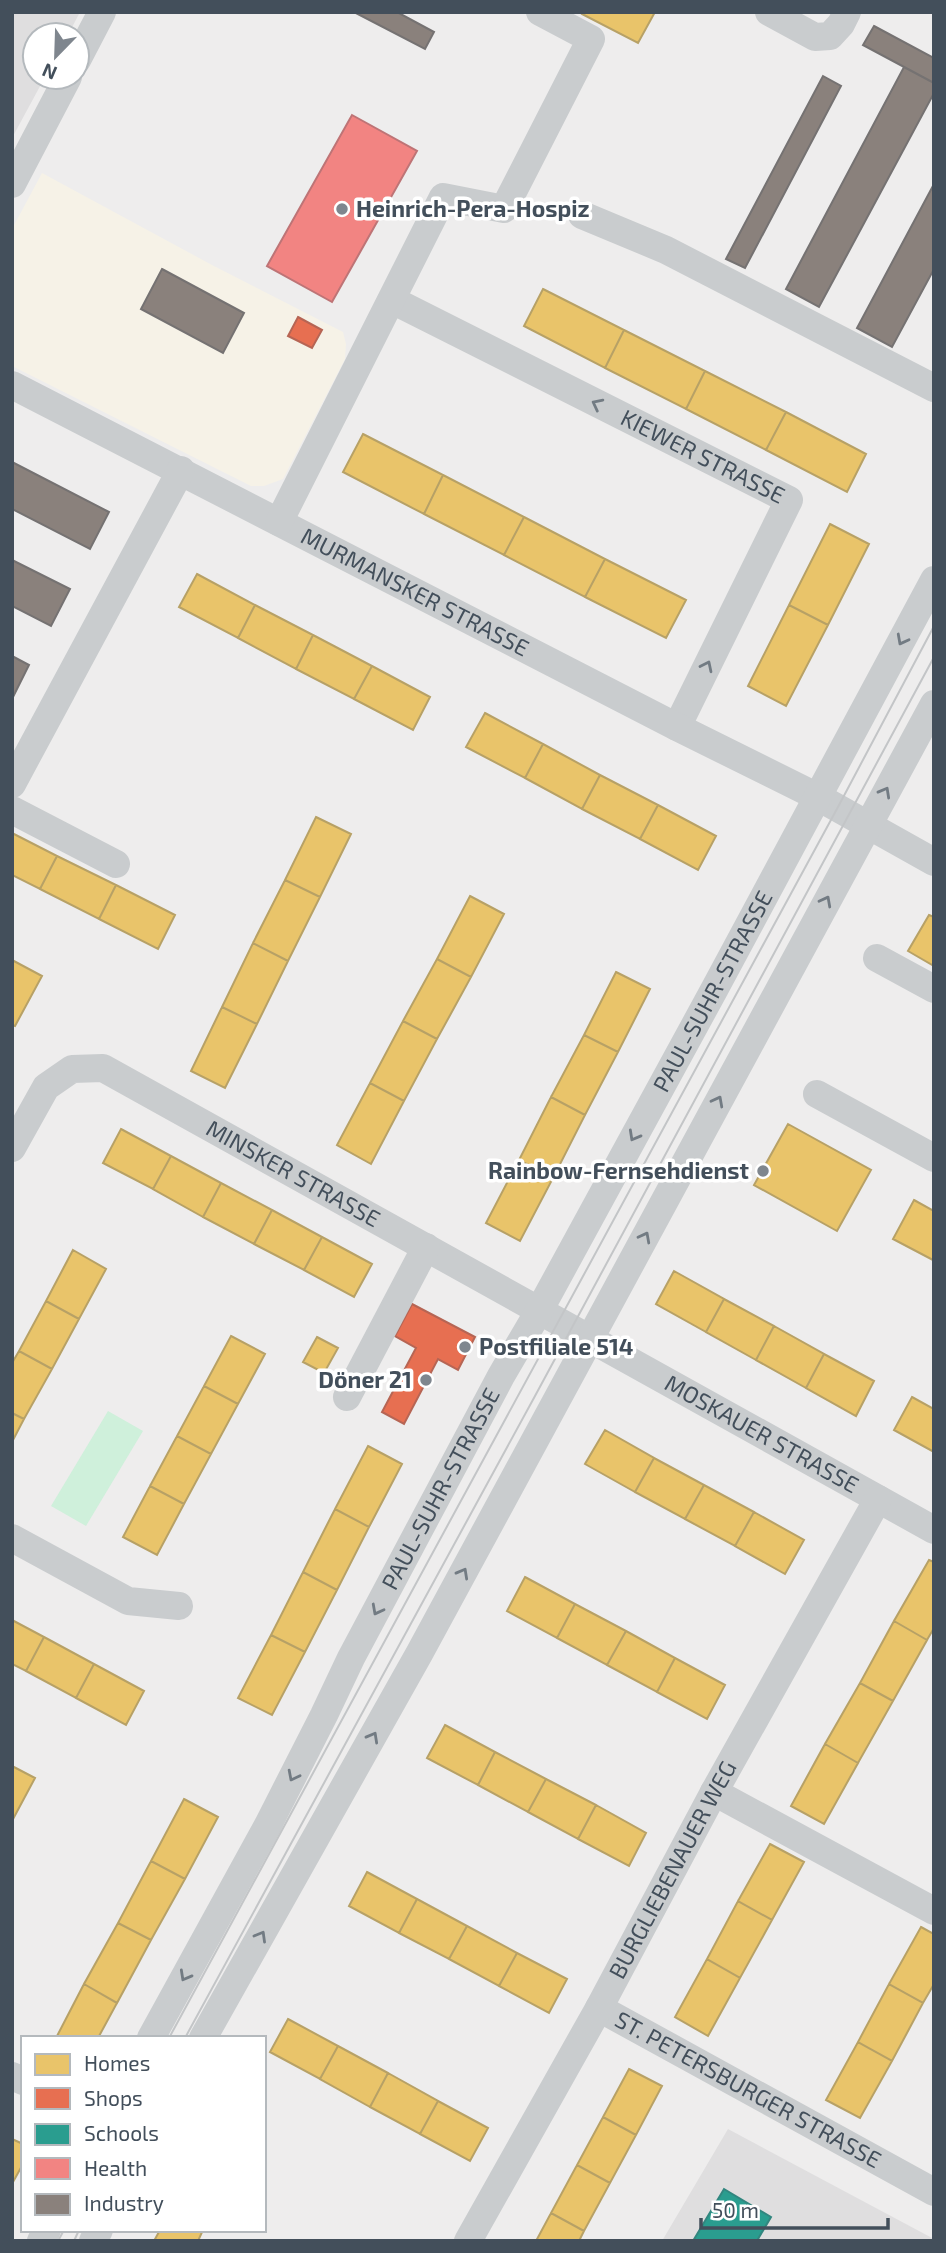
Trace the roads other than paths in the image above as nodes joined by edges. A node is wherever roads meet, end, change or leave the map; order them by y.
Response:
1 (102, 12) edge
2 (540, 12) edge
3 (769, 12) edge
4 (847, 12) edge
5 (91, 34) edge
6 (61, 91) edge
7 (12, 184) edge
8 (582, 215) dead end
9 (391, 300) junction
10 (12, 385) edge
11 (934, 388) edge
12 (181, 470) junction
13 (279, 522) junction
14 (934, 580) edge
15 (934, 704) edge
16 (677, 727) junction
17 (12, 784) edge
18 (818, 797) junction
19 (12, 810) edge
20 (868, 824) junction
21 (934, 862) edge
22 (116, 864) dead end
23 (877, 958) dead end
24 (934, 989) edge
25 (817, 1094) dead end
26 (12, 1148) edge
27 (934, 1157) edge
28 (426, 1247) junction
29 (539, 1311) junction
30 (590, 1338) junction
31 (347, 1397) dead end
32 (878, 1499) junction
33 (934, 1530) edge
34 (12, 1538) edge
35 (179, 1606) dead end
36 (714, 1792) junction
37 (934, 1911) edge
38 (599, 2008) junction
39 (153, 2036) edge
40 (204, 2036) edge
41 (934, 2192) edge
42 (468, 2241) edge

1 - 5 street
2 - 9 street
3 - 4 street
6 - 7 street
8 - 11 street
9 - 13 street
16 -> 9 street, KIEWER STRASSE
10 - 12 street, MURMANSKER STRASSE
12 - 13 street, MURMANSKER STRASSE
12 - 17 street
13 - 16 street, MURMANSKER STRASSE
14 -> 18 street, PAUL-SUHR-STRASSE
20 -> 15 street
16 - 18 street, MURMANSKER STRASSE
18 - 20 street
18 -> 29 street, PAUL-SUHR-STRASSE
19 - 22 street
20 - 21 street
30 -> 20 street
23 - 24 street
25 - 27 street
26 - 28 street, MINSKER STRASSE
28 - 29 street, MINSKER STRASSE
28 - 31 street
29 - 30 street, MOSKAUER STRASSE
29 -> 39 street, PAUL-SUHR-STRASSE
30 - 32 street, MOSKAUER STRASSE
40 -> 30 street
32 - 33 street, MOSKAUER STRASSE
32 - 36 street, BURGLIEBENAUER WEG
34 - 35 street
36 - 37 street
36 - 38 street, BURGLIEBENAUER WEG
38 - 41 street, ST. PETERSBURGER STRASSE
38 - 42 street, BURGLIEBENAUER WEG

